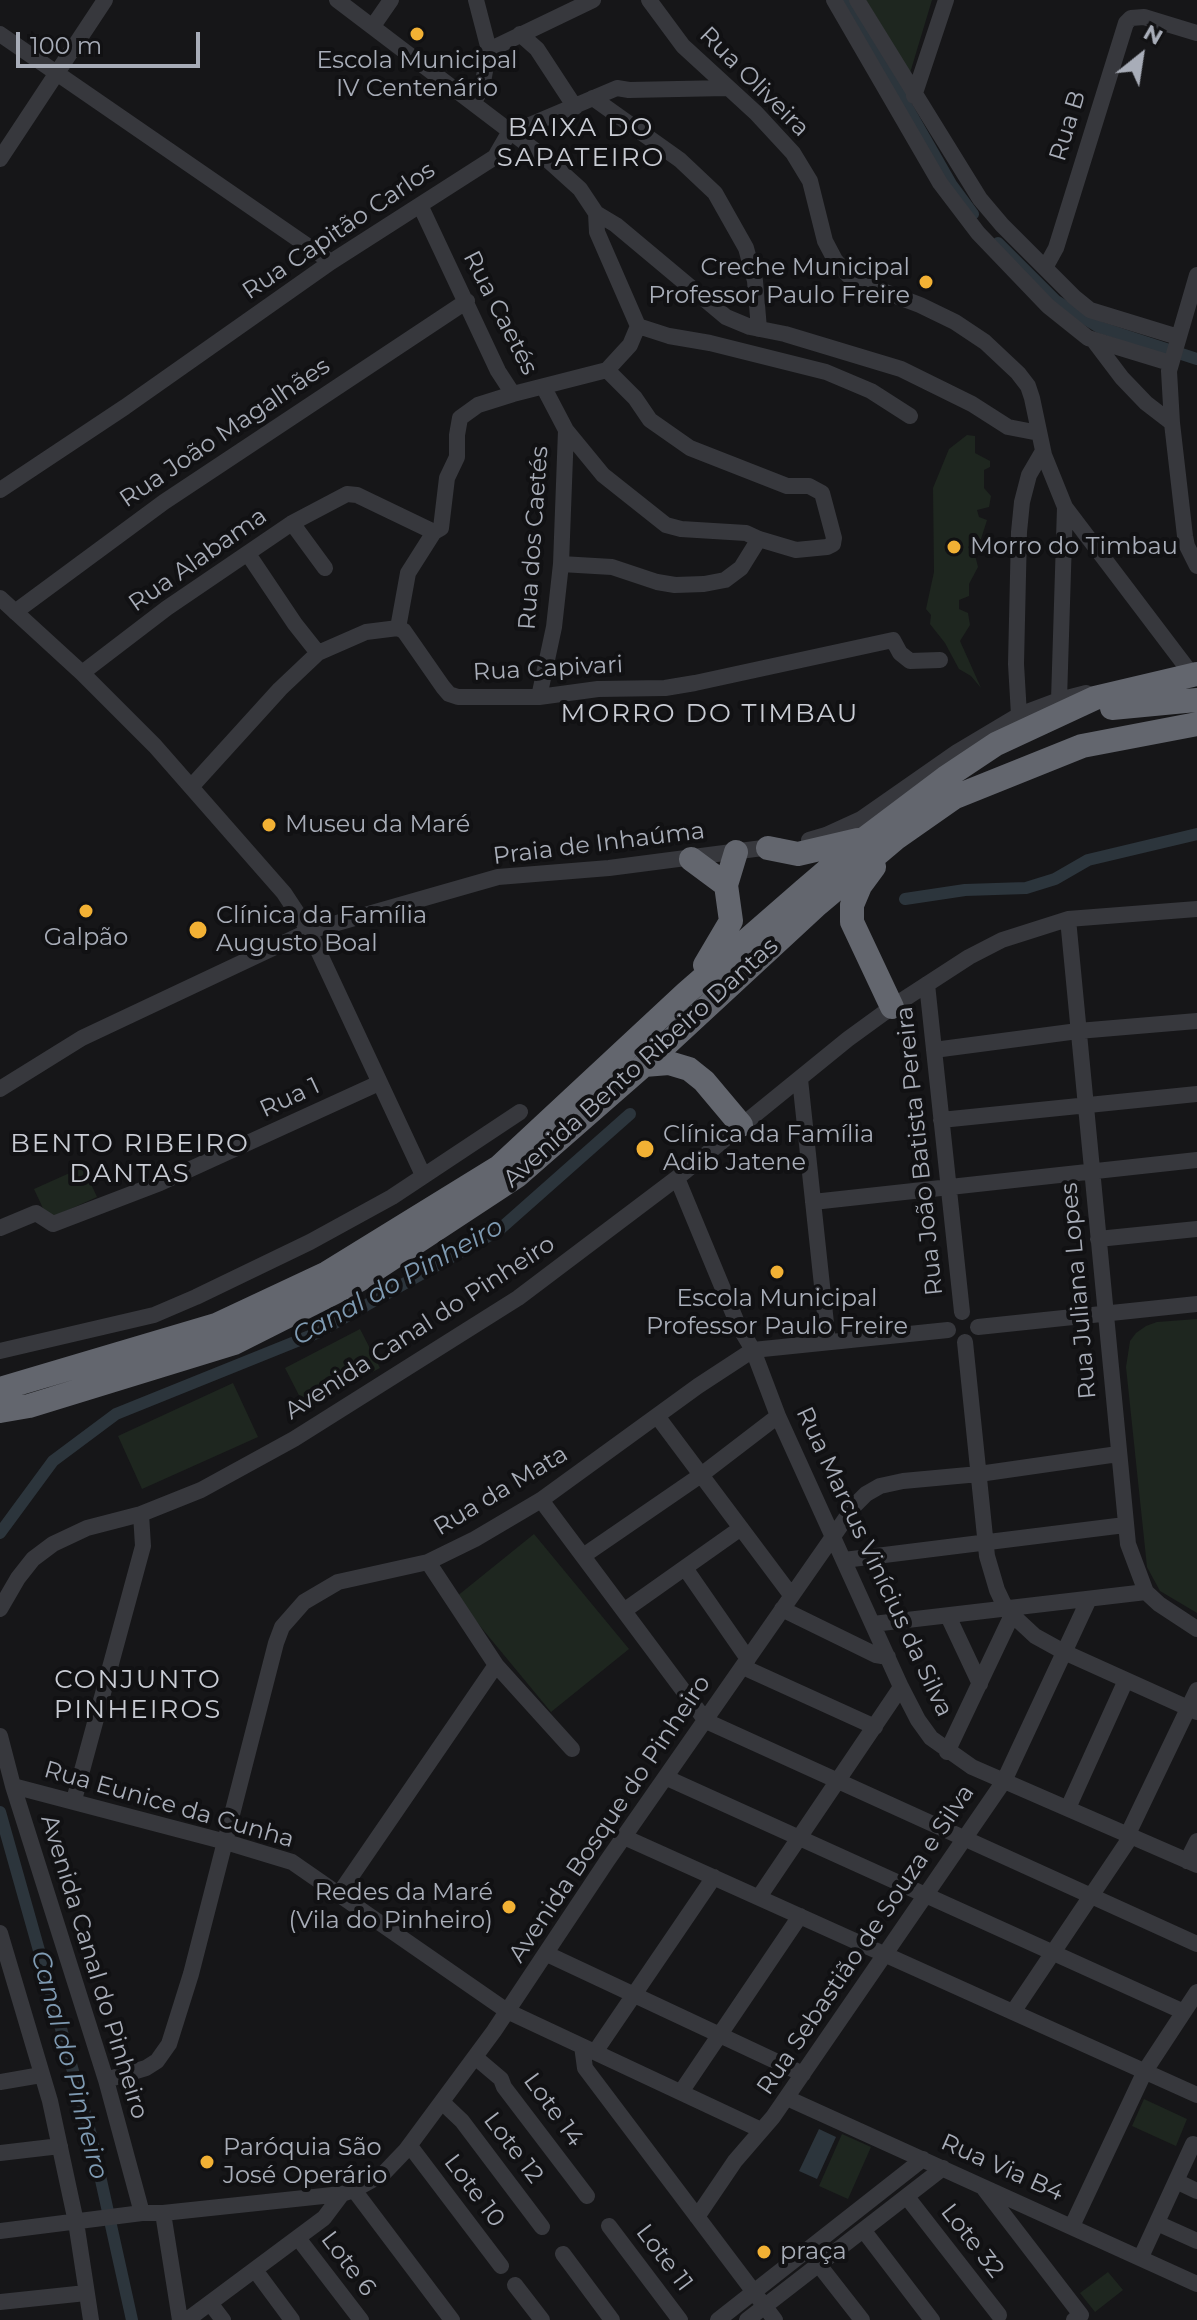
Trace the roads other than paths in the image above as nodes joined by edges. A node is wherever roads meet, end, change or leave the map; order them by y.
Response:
1 (105, 0) edge
2 (337, 0) edge
3 (391, 0) edge
4 (476, 0) edge
5 (593, 0) edge
6 (649, 0) edge
7 (834, 0) edge
8 (857, 0) edge
9 (946, 0) edge
10 (373, 26) junction
11 (1197, 33) edge
12 (0, 34) edge
13 (520, 34) junction
14 (489, 50) junction
15 (58, 73) junction
16 (727, 88) junction
17 (914, 96) junction
18 (593, 98) junction
19 (474, 102) junction
20 (575, 107) junction
21 (510, 131) junction
22 (0, 159) edge
23 (420, 205) junction
24 (596, 213) junction
25 (331, 262) junction
26 (1045, 268) junction
27 (1197, 275) edge
28 (467, 301) junction
29 (638, 326) junction
30 (759, 329) junction
31 (1094, 341) junction
32 (1174, 350) junction
33 (607, 370) junction
34 (544, 388) junction
35 (513, 394) junction
36 (910, 416) dead end
37 (1172, 423) junction
38 (566, 430) junction
39 (1039, 433) junction
40 (1043, 451) junction
41 (0, 490) edge
42 (1065, 507) junction
43 (292, 523) junction
44 (434, 532) junction
45 (759, 539) junction
46 (248, 554) junction
47 (561, 564) junction
48 (1197, 566) edge
49 (325, 568) dead end
50 (0, 598) edge
51 (15, 612) junction
52 (398, 628) junction
53 (318, 653) junction
54 (940, 660) dead end
55 (1194, 669) edge
56 (82, 673) junction
57 (539, 697) junction
58 (1059, 700) junction
59 (1197, 700) edge
60 (1019, 715) junction
61 (1046, 721) junction
62 (1197, 724) edge
63 (1197, 740) edge
64 (1082, 746) junction
65 (191, 787) junction
66 (950, 787) junction
67 (864, 839) junction
68 (895, 839) junction
69 (768, 848) junction
70 (736, 852) junction
71 (691, 859) junction
72 (726, 885) junction
73 (1197, 909) edge
74 (1068, 919) junction
75 (309, 931) junction
76 (927, 984) junction
77 (686, 993) junction
78 (892, 1007) junction
79 (1197, 1021) edge
80 (1078, 1031) junction
81 (934, 1050) junction
82 (644, 1065) junction
83 (800, 1079) junction
84 (379, 1083) junction
85 (0, 1089) edge
86 (1197, 1094) edge
87 (1085, 1106) junction
88 (520, 1112) dead end
89 (941, 1120) junction
90 (741, 1125) junction
91 (1197, 1160) edge
92 (1092, 1174) junction
93 (423, 1175) junction
94 (677, 1178) junction
95 (948, 1188) junction
96 (813, 1202) junction
97 (0, 1228) edge
98 (1197, 1229) edge
99 (1098, 1239) junction
100 (1197, 1304) edge
101 (962, 1312) junction
102 (1105, 1313) junction
103 (978, 1327) junction
104 (948, 1330) junction
105 (828, 1342) junction
106 (965, 1342) junction
107 (753, 1350) junction
108 (0, 1351) edge
109 (0, 1389) edge
110 (29, 1406) junction
111 (0, 1411) edge
112 (657, 1416) junction
113 (778, 1416) junction
114 (0, 1422) edge
115 (1118, 1454) junction
116 (979, 1474) junction
117 (701, 1475) junction
118 (541, 1500) junction
119 (141, 1514) junction
120 (1125, 1525) junction
121 (741, 1528) junction
122 (833, 1533) junction
123 (987, 1543) junction
124 (583, 1556) junction
125 (844, 1560) junction
126 (428, 1562) junction
127 (685, 1568) junction
128 (1146, 1592) junction
129 (1089, 1599) junction
130 (786, 1602) junction
131 (0, 1609) edge
132 (625, 1610) junction
133 (1009, 1612) junction
134 (948, 1616) junction
135 (873, 1624) junction
136 (1197, 1629) edge
137 (1064, 1652) junction
138 (888, 1657) junction
139 (746, 1663) junction
140 (496, 1665) junction
141 (1126, 1680) junction
142 (980, 1684) junction
143 (901, 1687) junction
144 (1197, 1690) edge
145 (1193, 1710) edge
146 (706, 1721) junction
147 (875, 1727) junction
148 (0, 1736) edge
149 (572, 1749) dead end
150 (947, 1752) junction
151 (667, 1778) junction
152 (837, 1781) junction
153 (1004, 1781) junction
154 (13, 1786) junction
155 (74, 1800) junction
156 (1068, 1808) junction
157 (1130, 1835) junction
158 (624, 1837) junction
159 (798, 1837) junction
160 (964, 1839) junction
161 (1197, 1841) edge
162 (226, 1842) junction
163 (1192, 1863) edge
164 (714, 1877) junction
165 (339, 1894) junction
166 (926, 1895) junction
167 (759, 1897) junction
168 (1091, 1897) junction
169 (800, 1916) junction
170 (1, 1941) edge
171 (1197, 1944) edge
172 (1053, 1953) junction
173 (547, 1954) junction
174 (885, 1954) junction
175 (1197, 1992) edge
176 (634, 1995) junction
177 (507, 2011) junction
178 (1013, 2012) junction
179 (1184, 2012) junction
180 (718, 2035) junction
181 (589, 2049) junction
182 (475, 2057) junction
183 (1145, 2071) junction
184 (803, 2074) junction
185 (41, 2075) junction
186 (106, 2080) junction
187 (0, 2082) edge
188 (681, 2092) junction
189 (1197, 2095) edge
190 (787, 2098) junction
191 (442, 2102) junction
192 (761, 2130) junction
193 (1195, 2145) edge
194 (60, 2146) junction
195 (410, 2146) junction
196 (0, 2153) edge
197 (923, 2159) junction
198 (943, 2168) junction
199 (1176, 2181) junction
200 (982, 2186) junction
201 (1197, 2191) edge
202 (348, 2192) junction
203 (587, 2196) dead end
204 (907, 2197) junction
205 (142, 2213) junction
206 (163, 2213) junction
207 (697, 2217) junction
208 (76, 2222) junction
209 (1157, 2223) junction
210 (609, 2226) dead end
211 (1072, 2226) junction
212 (542, 2227) dead end
213 (0, 2231) edge
214 (864, 2231) junction
215 (298, 2238) junction
216 (1197, 2241) edge
217 (563, 2254) dead end
218 (1141, 2257) junction
219 (819, 2265) junction
220 (501, 2266) dead end
221 (255, 2270) junction
222 (1197, 2284) edge
223 (515, 2285) dead end
224 (86, 2293) junction
225 (754, 2293) junction
226 (0, 2302) edge
227 (210, 2303) junction
228 (770, 2313) edge
229 (999, 2315) dead end
230 (1078, 2317) edge
231 (91, 2320) edge
232 (180, 2320) edge
233 (187, 2320) edge
234 (223, 2320) edge
235 (292, 2320) edge
236 (361, 2320) edge
237 (452, 2320) edge
238 (542, 2320) edge
239 (612, 2320) edge
240 (680, 2320) edge
241 (718, 2320) edge
242 (747, 2320) edge
243 (862, 2320) edge
244 (932, 2320) edge

1 - 15 street
2 - 10 street
3 - 10 street
4 - 14 street
5 - 13 street
6 - 16 street, Rua Oliveira
7 - 31 street
8 - 17 street
9 - 17 street
10 - 19 street
11 - 26 street, Rua B
12 - 15 street
13 - 14 street
13 - 20 street
14 - 19 street
15 - 22 street
15 - 25 street
16 - 18 street
16 - 39 street, Rua Oliveira
17 - 26 street
18 - 20 street
18 - 30 street
19 - 21 street
20 - 21 street
21 - 23 street, Rua Capitão Carlos
21 - 24 street
23 - 25 street, Rua Capitão Carlos
23 - 28 street, Rua Caetés
24 - 29 street
24 - 30 street
25 - 41 street, Rua Capitão Carlos
26 - 32 street
27 - 32 street
28 - 35 street, Rua Caetés
28 - 51 street, Rua João Magalhães
29 - 33 street
29 - 36 street
30 - 39 street
31 - 32 street
31 - 37 street
32 - 37 street
33 - 34 street, Rua Caetés
33 - 45 street
34 - 35 street, Rua Caetés
34 - 38 street, Rua dos Caetés
35 - 44 street
37 - 48 street
38 - 45 street
38 - 47 street, Rua dos Caetés
39 - 40 street, Rua Oliveira
40 - 42 street, Rua Oliveira
40 - 60 street
42 - 55 street, Rua Oliveira
42 - 58 street
43 - 44 street, Rua Alabama
43 - 46 street, Rua Alabama
43 - 49 street
44 - 52 street
45 - 47 street
46 - 53 street
46 - 56 street, Rua Alabama
47 - 57 street, Rua dos Caetés
50 - 51 street
51 - 56 street
52 - 53 street
52 - 57 street, Rua Capivari
53 - 65 street
54 - 57 street, Rua Capivari
55 - 58 street, Praia de Inhaúma
55 - 61 highway
56 - 65 street
58 - 60 street, Praia de Inhaúma
59 - 61 highway
60 - 69 street, Praia de Inhaúma
61 - 66 highway, Avenida Bento Ribeiro Dantas
62 - 64 highway
63 - 64 highway
64 - 66 highway, Avenida Bento Ribeiro Dantas
65 - 75 street
66 - 67 highway, Avenida Bento Ribeiro Dantas
66 - 68 highway, Avenida Bento Ribeiro Dantas
67 - 69 highway
67 - 77 highway, Avenida Bento Ribeiro Dantas
68 - 78 highway
68 - 82 highway, Avenida Bento Ribeiro Dantas
69 - 70 street, Praia de Inhaúma
70 - 71 street, Praia de Inhaúma
70 - 72 highway
71 - 72 highway
71 - 75 street, Praia de Inhaúma
72 - 77 highway
73 - 74 street, Avenida Canal do Pinheiro
74 - 76 street, Avenida Canal do Pinheiro
74 - 80 street, Rua Juliana Lopes
75 - 84 street
75 - 85 street, Praia de Inhaúma
76 - 78 street, Avenida Canal do Pinheiro
76 - 81 street, Rua João Batista Pereira
77 - 109 highway, Avenida Bento Ribeiro Dantas
78 - 83 street, Avenida Canal do Pinheiro
79 - 80 street
80 - 81 street
80 - 87 street, Rua Juliana Lopes
81 - 89 street, Rua João Batista Pereira
82 - 90 highway
82 - 110 highway, Avenida Bento Ribeiro Dantas
83 - 90 street, Avenida Canal do Pinheiro
83 - 96 street
84 - 93 street
84 - 97 street, Rua 1
86 - 87 street
87 - 89 street
87 - 92 street, Rua Juliana Lopes
88 - 93 street
89 - 95 street, Rua João Batista Pereira
90 - 94 street, Avenida Canal do Pinheiro
91 - 92 street
92 - 95 street
92 - 99 street, Rua Juliana Lopes
93 - 108 street
94 - 107 street, Rua Marcus Vinícius da Silva
94 - 119 street, Avenida Canal do Pinheiro
95 - 96 street
95 - 101 street, Rua João Batista Pereira
96 - 105 street
98 - 99 street
99 - 102 street, Rua Juliana Lopes
100 - 102 street
101 - 103 street
101 - 104 street
102 - 103 street
102 - 115 street, Rua Juliana Lopes
103 - 106 street
104 - 105 street, Rua da Mata
104 - 106 street
105 - 107 street, Rua da Mata
106 - 116 street
107 - 112 street, Rua da Mata
107 - 113 street, Rua Marcus Vinícius da Silva
110 - 111 highway, Avenida Bento Ribeiro Dantas
110 - 114 street
112 - 117 street
112 - 118 street, Rua da Mata
113 - 117 street
113 - 122 street, Rua Marcus Vinícius da Silva
115 - 116 street, Avenida Bosque do Pinheiro
115 - 120 street, Rua Juliana Lopes
116 - 122 street, Avenida Bosque do Pinheiro
116 - 123 street
117 - 121 street
117 - 124 street
118 - 124 street
118 - 126 street, Rua da Mata
119 - 131 street, Avenida Canal do Pinheiro
119 - 155 street
120 - 123 street
120 - 128 street, Rua Juliana Lopes
121 - 127 street
121 - 130 street
122 - 125 street, Rua Marcus Vinícius da Silva
122 - 130 street, Avenida Bosque do Pinheiro
123 - 125 street
123 - 133 street
124 - 132 street
125 - 135 street, Rua Marcus Vinícius da Silva
126 - 140 street
126 - 162 street, Rua da Mata
127 - 132 street
127 - 139 street
128 - 129 street
128 - 136 street
129 - 133 street
129 - 137 street, Rua Sebastião de Souza e Silva
130 - 138 street
130 - 139 street, Avenida Bosque do Pinheiro
132 - 146 street
133 - 134 street
133 - 137 street
133 - 142 street
134 - 135 street
134 - 142 street
135 - 138 street, Rua Marcus Vinícius da Silva
137 - 141 street
137 - 153 street, Rua Sebastião de Souza e Silva
138 - 143 street, Rua Marcus Vinícius da Silva
139 - 146 street, Avenida Bosque do Pinheiro
139 - 147 street
140 - 149 street
140 - 165 street
141 - 145 street
141 - 156 street
142 - 150 street
143 - 147 street
143 - 150 street, Rua Marcus Vinícius da Silva
144 - 145 street
145 - 157 street
146 - 151 street, Avenida Bosque do Pinheiro
146 - 152 street
147 - 152 street
148 - 154 street, Avenida Canal do Pinheiro
150 - 153 street, Rua Marcus Vinícius da Silva
151 - 158 street, Avenida Bosque do Pinheiro
151 - 159 street
152 - 159 street
152 - 160 street
153 - 156 street, Rua Marcus Vinícius da Silva
153 - 160 street, Rua Sebastião de Souza e Silva
154 - 155 street, Rua Eunice da Cunha
154 - 186 street, Avenida Canal do Pinheiro
155 - 162 street, Rua Eunice da Cunha
156 - 157 street, Rua Marcus Vinícius da Silva
157 - 163 street, Rua Marcus Vinícius da Silva
157 - 168 street
158 - 164 street
158 - 173 street, Avenida Bosque do Pinheiro
159 - 166 street
159 - 167 street
160 - 166 street, Rua Sebastião de Souza e Silva
160 - 168 street
161 - 163 street
162 - 165 street, Rua Eunice da Cunha
162 - 186 street, Rua da Mata
164 - 167 street
164 - 176 street
165 - 177 street, Rua Eunice da Cunha
166 - 172 street
166 - 174 street, Rua Sebastião de Souza e Silva
167 - 169 street
168 - 171 street
168 - 172 street
169 - 174 street
169 - 180 street
170 - 185 street
172 - 178 street
172 - 179 street
173 - 176 street
173 - 177 street, Avenida Bosque do Pinheiro
174 - 178 street
174 - 184 street, Rua Sebastião de Souza e Silva
175 - 179 street
176 - 180 street
176 - 181 street
177 - 181 street, Rua Sebastião de Souza e Silva
177 - 182 street, Avenida Bosque do Pinheiro
178 - 183 street
179 - 183 street
180 - 184 street
180 - 188 street
181 - 188 street, Rua Sebastião de Souza e Silva
181 - 207 street
182 - 191 street, Avenida Bosque do Pinheiro
182 - 203 street, Lote 14
183 - 189 street
183 - 211 street
184 - 190 street, Rua Sebastião de Souza e Silva
185 - 187 street
185 - 194 street
186 - 205 street, Avenida Canal do Pinheiro
188 - 192 street, Rua Sebastião de Souza e Silva
190 - 192 street, Rua Sebastião de Souza e Silva
190 - 197 street, Rua Via B4
191 - 195 street, Avenida Bosque do Pinheiro
191 - 212 street, Lote 12
192 - 207 street
193 - 199 street
194 - 196 street
194 - 208 street
195 - 202 street, Avenida Bosque do Pinheiro
195 - 220 street, Lote 10
197 - 198 street, Rua Via B4
197 - 225 street
198 - 200 street, Rua Via B4
198 - 204 street
199 - 201 street
199 - 209 street
200 - 211 street, Rua Via B4
200 - 230 street
202 - 206 street, Avenida Bosque do Pinheiro
202 - 215 street
202 - 237 street
204 - 214 street
204 - 229 street, Lote 32
205 - 206 street, Avenida Bosque do Pinheiro
205 - 208 street, Avenida Bosque do Pinheiro
206 - 232 street
207 - 225 street
208 - 213 street, Avenida Bosque do Pinheiro
208 - 224 street
209 - 216 street
209 - 218 street
210 - 240 street, Lote 11
211 - 218 street, Rua Via B4
214 - 219 street
214 - 244 street
215 - 221 street
215 - 236 street, Lote 6
217 - 239 street
218 - 222 street, Rua Via B4
219 - 228 street
219 - 243 street
221 - 227 street
221 - 235 street
223 - 238 street
224 - 226 street
224 - 231 street
225 - 228 street
225 - 241 street
227 - 233 street
227 - 234 street
228 - 242 street

